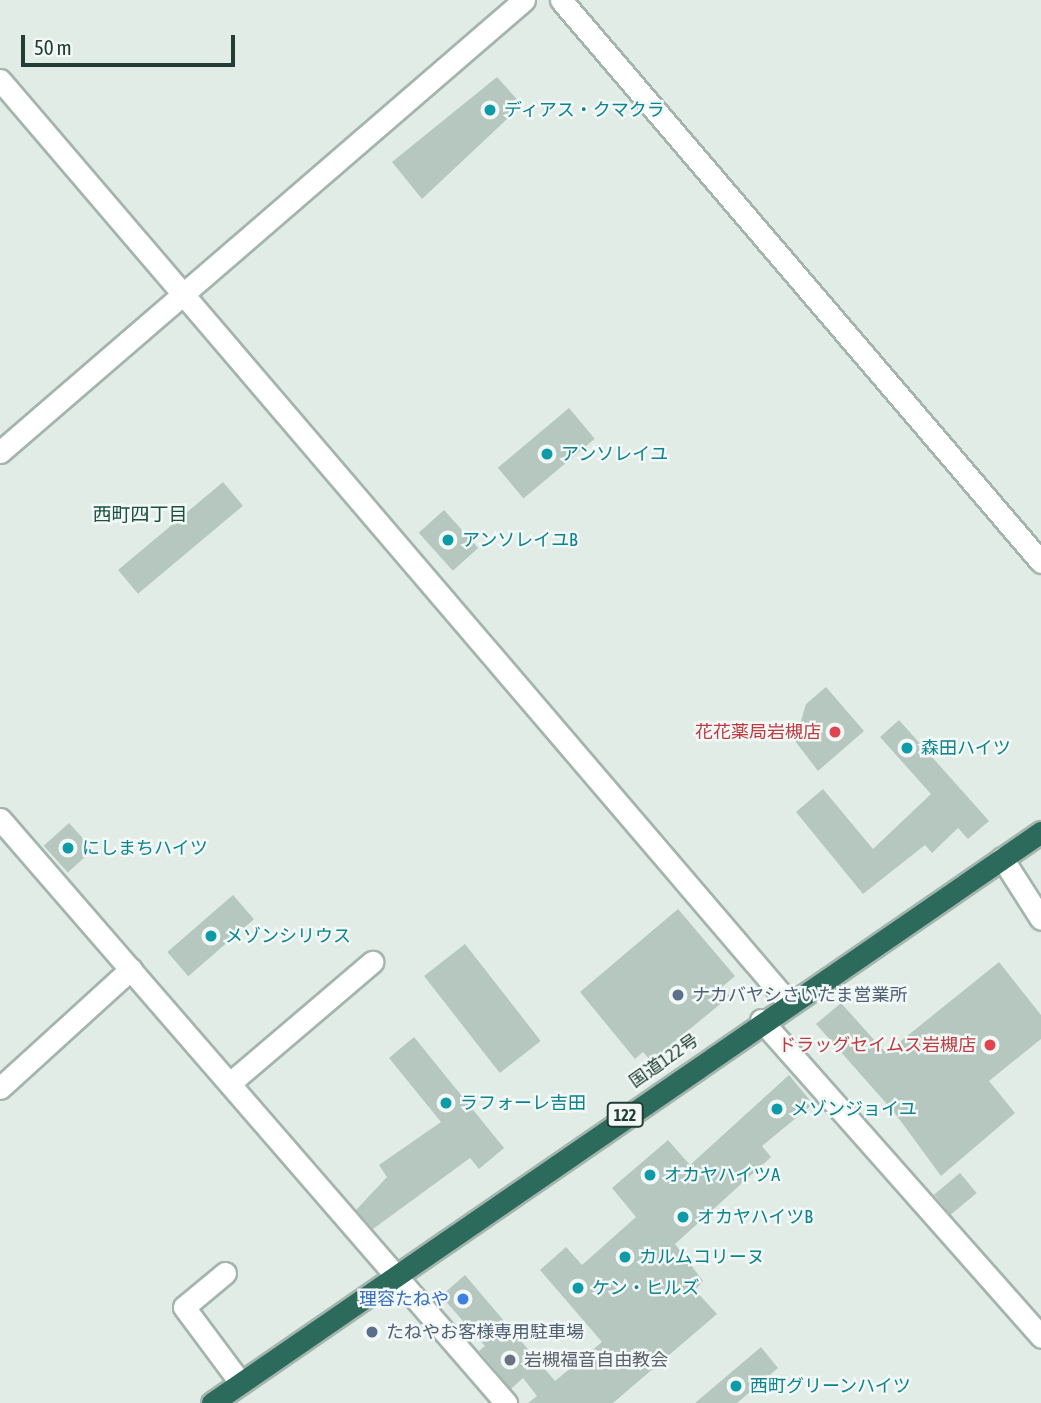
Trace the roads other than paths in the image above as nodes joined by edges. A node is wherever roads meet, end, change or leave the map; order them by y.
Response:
1 (524, 0) edge
2 (561, 0) edge
3 (0, 80) edge
4 (183, 296) junction
5 (0, 452) edge
6 (1041, 562) edge
7 (0, 819) edge
8 (1041, 832) edge
9 (1002, 858) junction
10 (1041, 919) edge
11 (372, 962) dead end
12 (131, 969) junction
13 (788, 1002) junction
14 (761, 1020) junction
15 (230, 1083) junction
16 (0, 1088) edge
17 (225, 1273) dead end
18 (395, 1273) junction
19 (1041, 1337) edge
20 (240, 1382) junction
21 (212, 1403) edge
22 (506, 1403) edge

1 - 4 street
2 - 6 street
3 - 4 street
4 - 5 street
4 - 13 street
7 - 12 street
8 - 9 highway, 国道122号 / 122
9 - 10 street
9 - 13 highway, 国道122号 / 122
11 - 15 street
12 - 15 street
12 - 16 street
13 - 14 highway, 国道122号 / 122
14 - 18 highway, 国道122号 / 122
14 - 19 street
15 - 18 street
17 - 20 street
18 - 20 highway, 国道122号 / 122
18 - 22 street
20 - 21 highway, 国道122号 / 122

